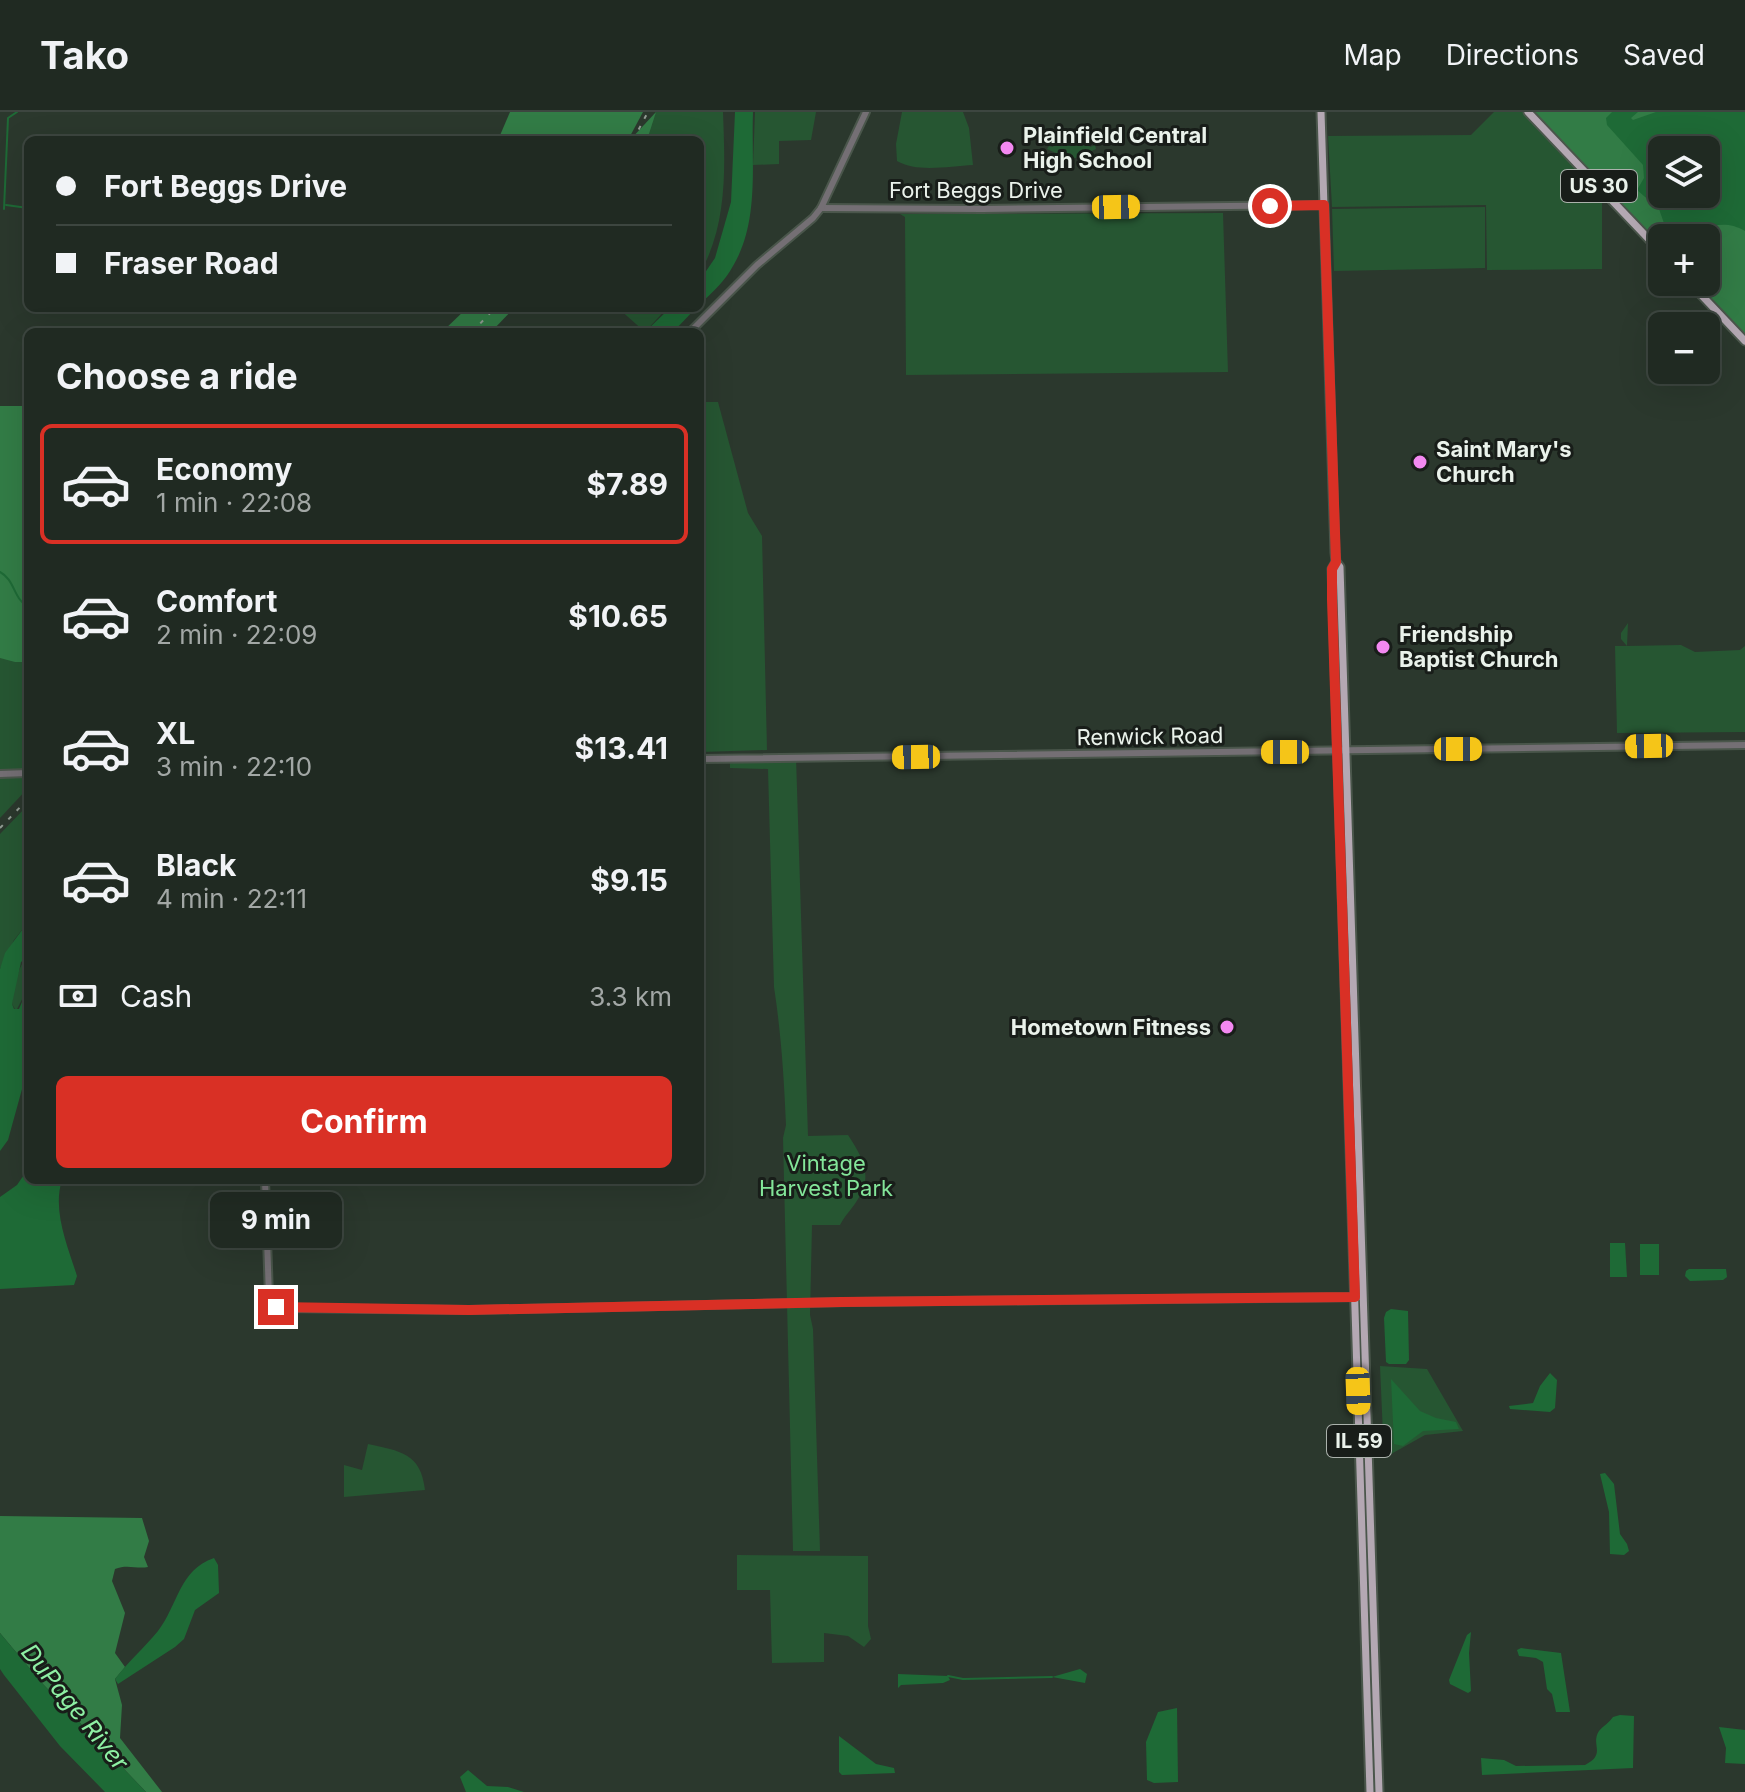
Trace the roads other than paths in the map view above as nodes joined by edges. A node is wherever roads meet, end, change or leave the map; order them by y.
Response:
1 (866, 112) edge
2 (1321, 112) edge
3 (1528, 112) edge
4 (1324, 205) junction
5 (821, 208) junction
6 (1648, 238) edge
7 (1703, 296) edge
8 (694, 328) edge
9 (1745, 341) edge
10 (1745, 745) edge
11 (1342, 750) junction
12 (704, 759) edge
13 (24, 773) edge
14 (0, 774) edge
15 (265, 1184) edge
16 (1359, 1297) junction
17 (1370, 1792) edge
18 (1379, 1792) edge

1 - 5 street
2 - 4 main road, IL 59
3 - 6 main road, US 30
4 - 5 street, Fort Beggs Drive
4 - 11 main road, IL 59
5 - 8 street
7 - 9 main road
10 - 11 street, Renwick Road
11 - 12 street, Renwick Road
11 - 16 main road, IL 59
13 - 14 street
15 - 16 street
16 - 17 main road, IL 59
16 - 18 main road, IL 59

